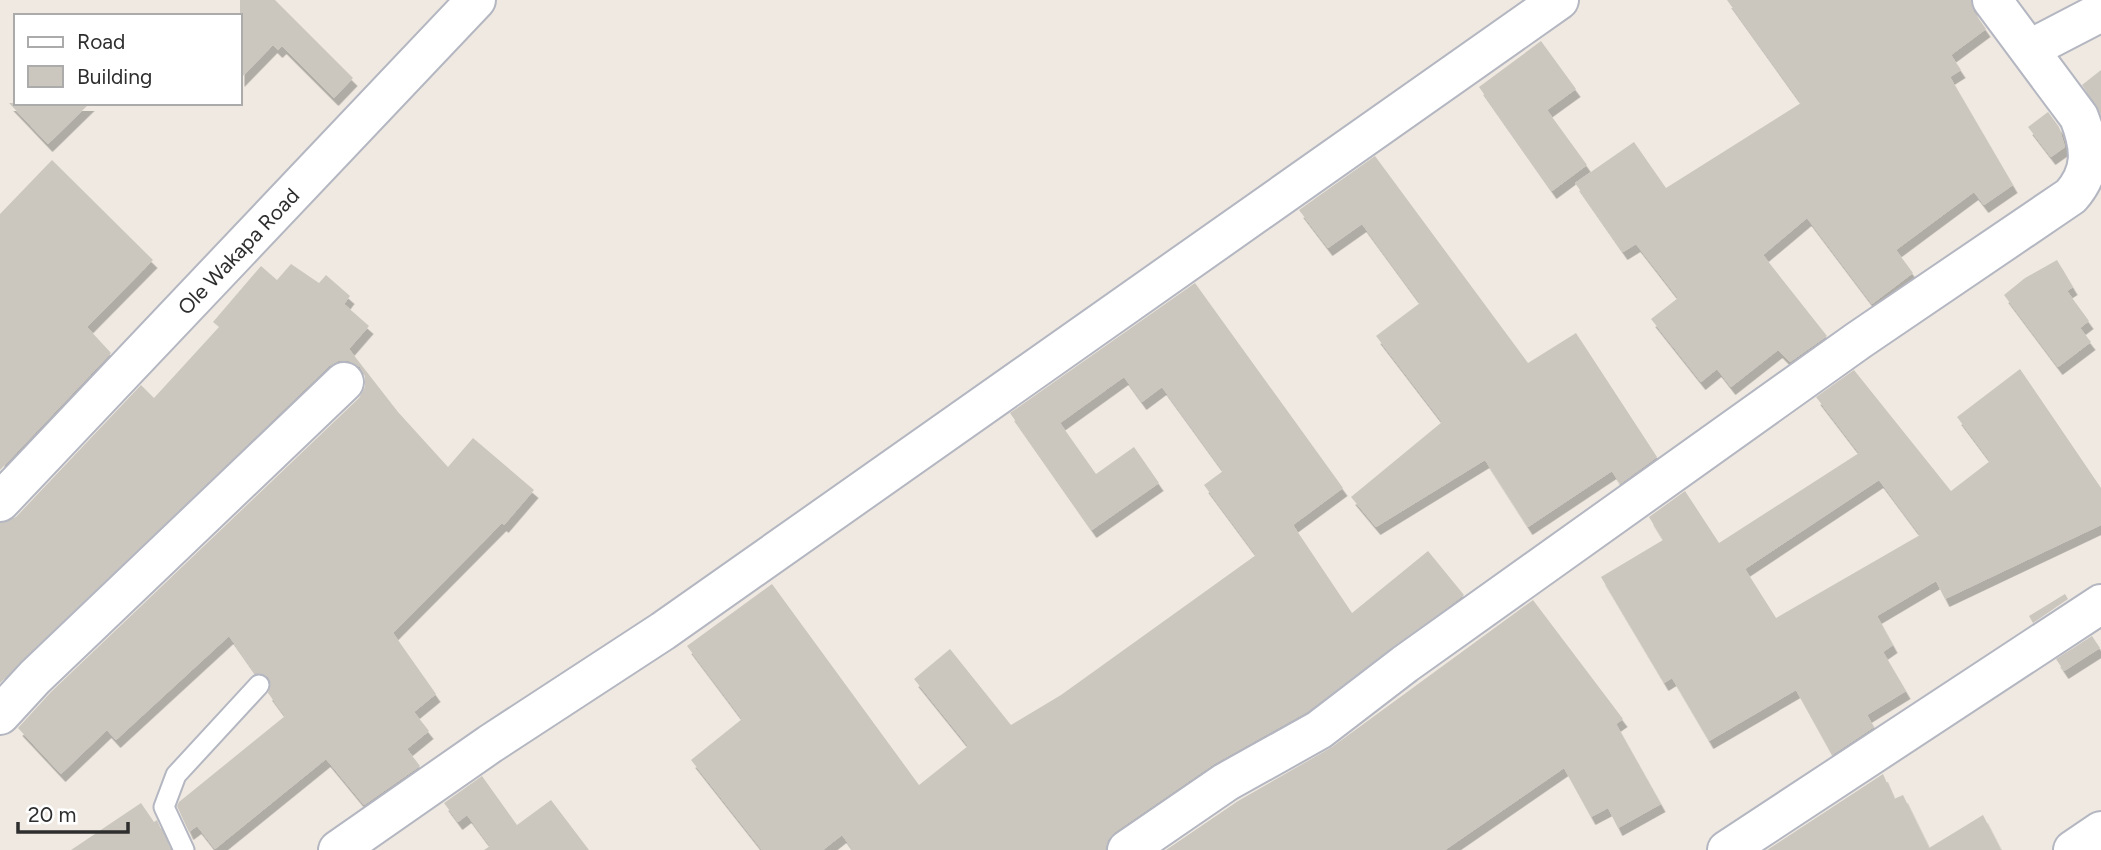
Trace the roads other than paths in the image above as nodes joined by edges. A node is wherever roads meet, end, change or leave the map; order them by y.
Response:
1 (476, 0) edge
2 (1559, 0) edge
3 (1992, 0) edge
4 (2101, 12) edge
5 (2030, 49) junction
6 (344, 382) dead end
7 (0, 502) edge
8 (2101, 604) edge
9 (259, 685) dead end
10 (0, 715) edge
11 (2101, 831) edge
12 (184, 850) edge
13 (338, 850) edge
14 (1127, 850) edge
15 (1727, 850) edge
16 (2073, 850) edge

1 - 7 street, Ole Wakapa Road
2 - 13 street
3 - 5 street
4 - 5 street
5 - 14 street
6 - 10 street
8 - 15 street
9 - 12 lane
11 - 16 street

